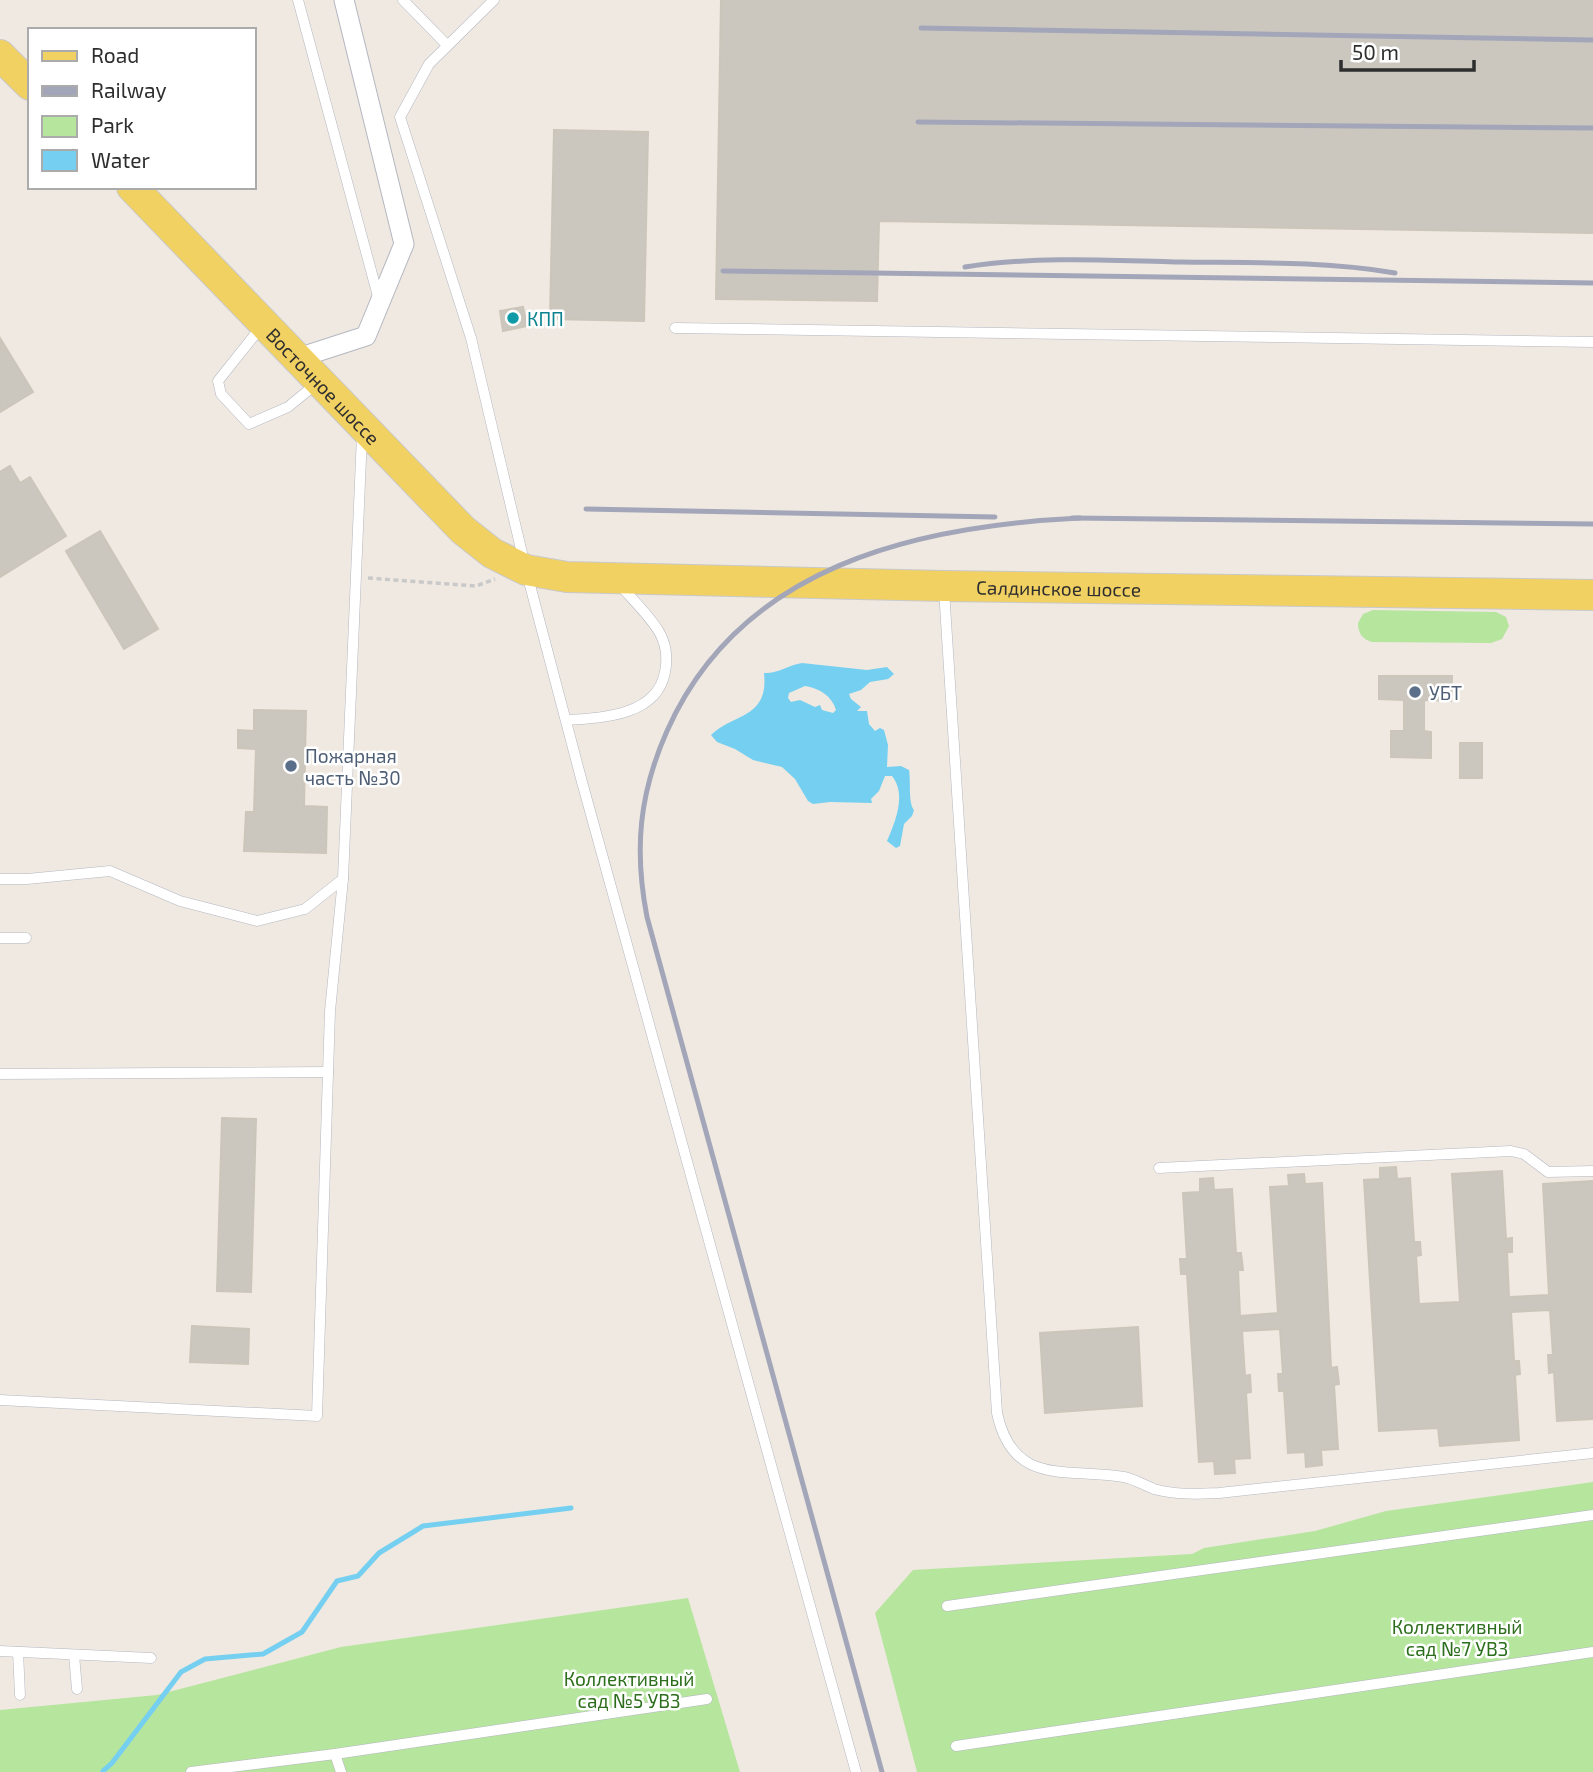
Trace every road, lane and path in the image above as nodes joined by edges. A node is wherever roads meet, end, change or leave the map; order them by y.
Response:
1 (298, 0) edge
2 (344, 0) edge
3 (403, 0) edge
4 (494, 0) edge
5 (447, 46) junction
6 (0, 55) edge
7 (28, 83) edge
8 (134, 189) edge
9 (379, 301) junction
10 (264, 324) junction
11 (674, 328) dead end
12 (1593, 342) edge
13 (298, 358) junction
14 (320, 381) junction
15 (362, 424) junction
16 (526, 570) junction
17 (355, 577) junction
18 (614, 578) junction
19 (944, 586) junction
20 (1593, 595) edge
21 (566, 720) junction
22 (0, 879) edge
23 (344, 879) junction
24 (0, 938) edge
25 (26, 938) dead end
26 (328, 1072) junction
27 (0, 1074) edge
28 (1159, 1168) dead end
29 (1593, 1171) edge
30 (0, 1400) edge
31 (1593, 1453) edge
32 (1593, 1515) edge
33 (947, 1606) dead end
34 (0, 1651) edge
35 (19, 1652) junction
36 (1593, 1652) edge
37 (74, 1655) junction
38 (151, 1658) dead end
39 (77, 1689) dead end
40 (20, 1695) dead end
41 (707, 1699) dead end
42 (956, 1746) dead end
43 (335, 1754) junction
44 (191, 1772) edge
45 (341, 1772) edge
46 (856, 1772) edge

1 - 9 lane
2 - 9 street
3 - 5 lane
4 - 5 lane
5 - 16 lane
6 - 7 main road
8 - 10 main road, Восточное шоссе
9 - 13 street
10 - 13 main road, Восточное шоссе
10 - 14 lane
11 - 12 lane
13 - 14 main road, Восточное шоссе
14 - 15 main road, Восточное шоссе
15 - 16 main road, Восточное шоссе
15 - 17 lane
16 - 17 path
16 - 18 main road, Салдинское шоссе
16 - 21 lane
17 - 23 lane
18 - 19 main road, Салдинское шоссе
18 - 21 lane
19 - 20 main road, Салдинское шоссе
19 - 31 lane
21 - 46 lane
22 - 23 lane
23 - 26 lane
24 - 25 lane
26 - 27 lane
26 - 30 lane
28 - 29 lane
32 - 33 lane
34 - 35 lane
35 - 37 lane
35 - 40 lane
36 - 42 lane
37 - 38 lane
37 - 39 lane
41 - 43 lane
43 - 44 lane
43 - 45 lane

